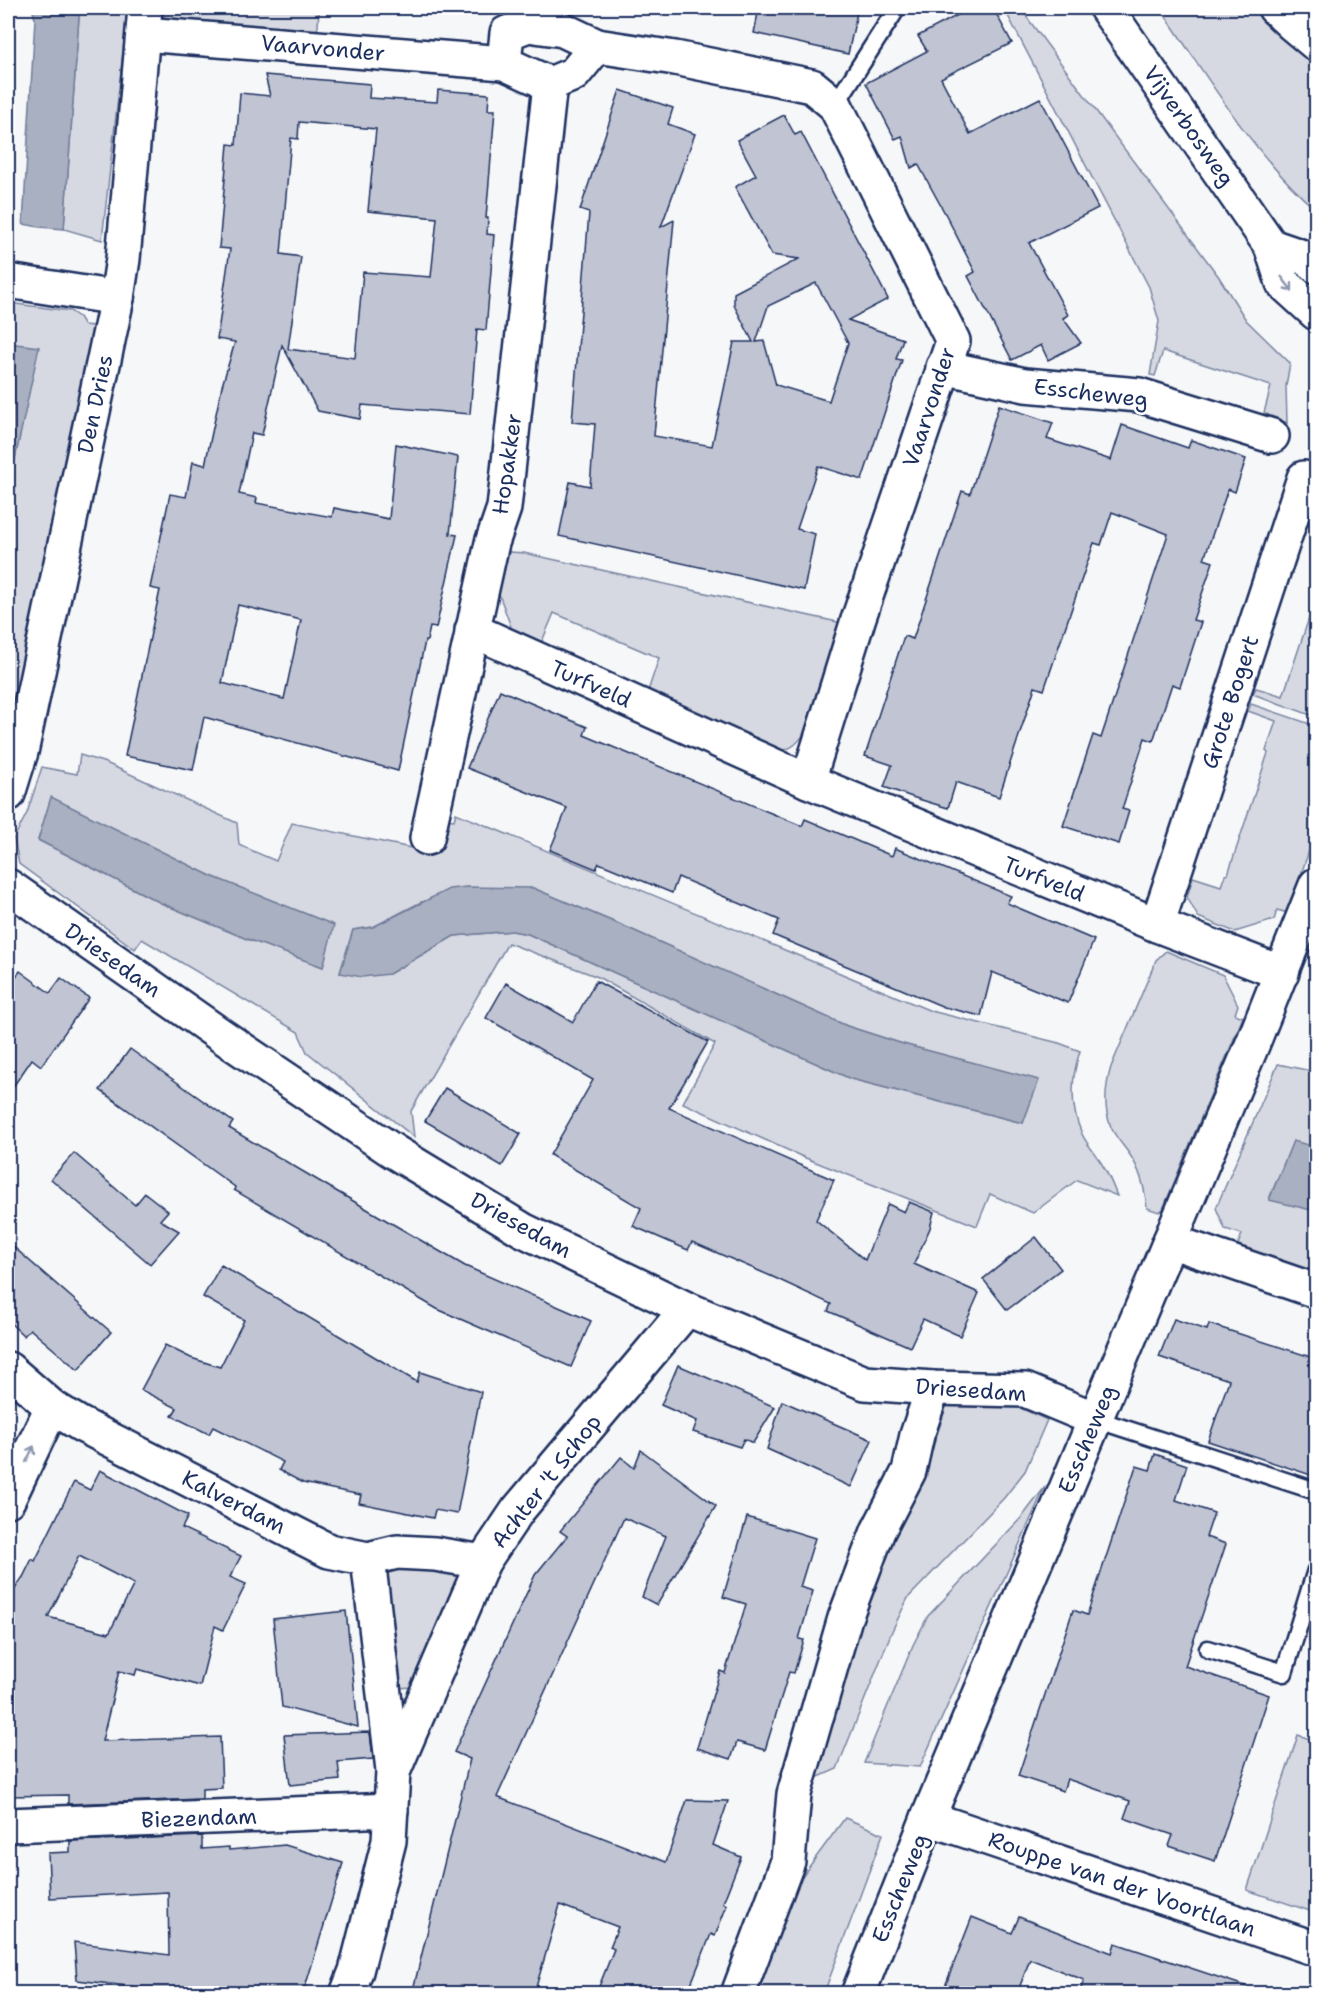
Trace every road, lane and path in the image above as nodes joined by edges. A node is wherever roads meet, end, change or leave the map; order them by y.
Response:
1 (897, 8) edge
2 (1106, 8) edge
3 (1275, 8) edge
4 (144, 21) edge
5 (1317, 44) edge
6 (597, 46) junction
7 (504, 63) junction
8 (550, 84) junction
9 (836, 105) junction
10 (1271, 246) junction
11 (1317, 266) edge
12 (8, 281) edge
13 (117, 298) junction
14 (1317, 313) edge
15 (943, 367) junction
16 (1272, 435) dead end
17 (1304, 478) dead end
18 (472, 630) junction
19 (808, 781) junction
20 (8, 795) edge
21 (427, 838) dead end
22 (1317, 885) edge
23 (8, 886) edge
24 (1157, 926) junction
25 (1282, 973) junction
26 (1170, 1241) junction
27 (1317, 1291) edge
28 (687, 1309) junction
29 (8, 1369) edge
30 (933, 1388) junction
31 (52, 1407) junction
32 (1095, 1419) junction
33 (1317, 1491) edge
34 (8, 1500) edge
35 (368, 1559) junction
36 (483, 1562) junction
37 (1317, 1570) edge
38 (1208, 1649) dead end
39 (393, 1772) junction
40 (391, 1810) junction
41 (928, 1818) junction
42 (8, 1825) edge
43 (1317, 1949) edge
44 (347, 1994) edge
45 (738, 1994) edge
46 (858, 1994) edge

1 - 9 lane
2 - 10 street, Vijverbosweg
3 - 5 street
4 - 7 street, Vaarvonder
4 - 13 street, Den Dries
6 - 7 street, Vaarvonder
6 - 8 street
6 - 9 street, Vaarvonder
7 - 8 street, Vaarvonder
8 - 18 street, Hopakker
9 - 15 street, Vaarvonder
10 - 11 street
10 -> 14 street, Vijverbosweg
12 - 13 street
13 - 20 street, Den Dries
15 - 16 street, Esscheweg
15 - 19 street, Vaarvonder
17 - 24 street, Grote Bogert
18 - 19 street, Turfveld
18 - 21 street, Hopakker
19 - 24 street, Turfveld
22 - 25 street, Esscheweg
23 - 28 street, Driesedam
24 - 25 street, Turfveld
25 - 26 street, Esscheweg
26 - 27 street
26 - 32 street, Esscheweg
28 - 30 street, Driesedam
28 - 36 street, Achter 't Schop
29 - 31 street, Kalverdam
30 - 32 street, Driesedam
30 - 45 street
34 -> 31 street
31 - 35 street, Kalverdam
32 - 33 lane
32 - 41 street, Esscheweg
35 - 36 street, Kalverdam
35 - 39 street, Achter 't Schop
36 - 39 street, Achter 't Schop
37 - 38 lane
39 - 40 street, Achter 't Schop
40 - 42 street, Biezendam
40 - 44 street, Achter 't Schop
41 - 43 street, Rouppe van der Voortlaan
41 - 46 street, Esscheweg

